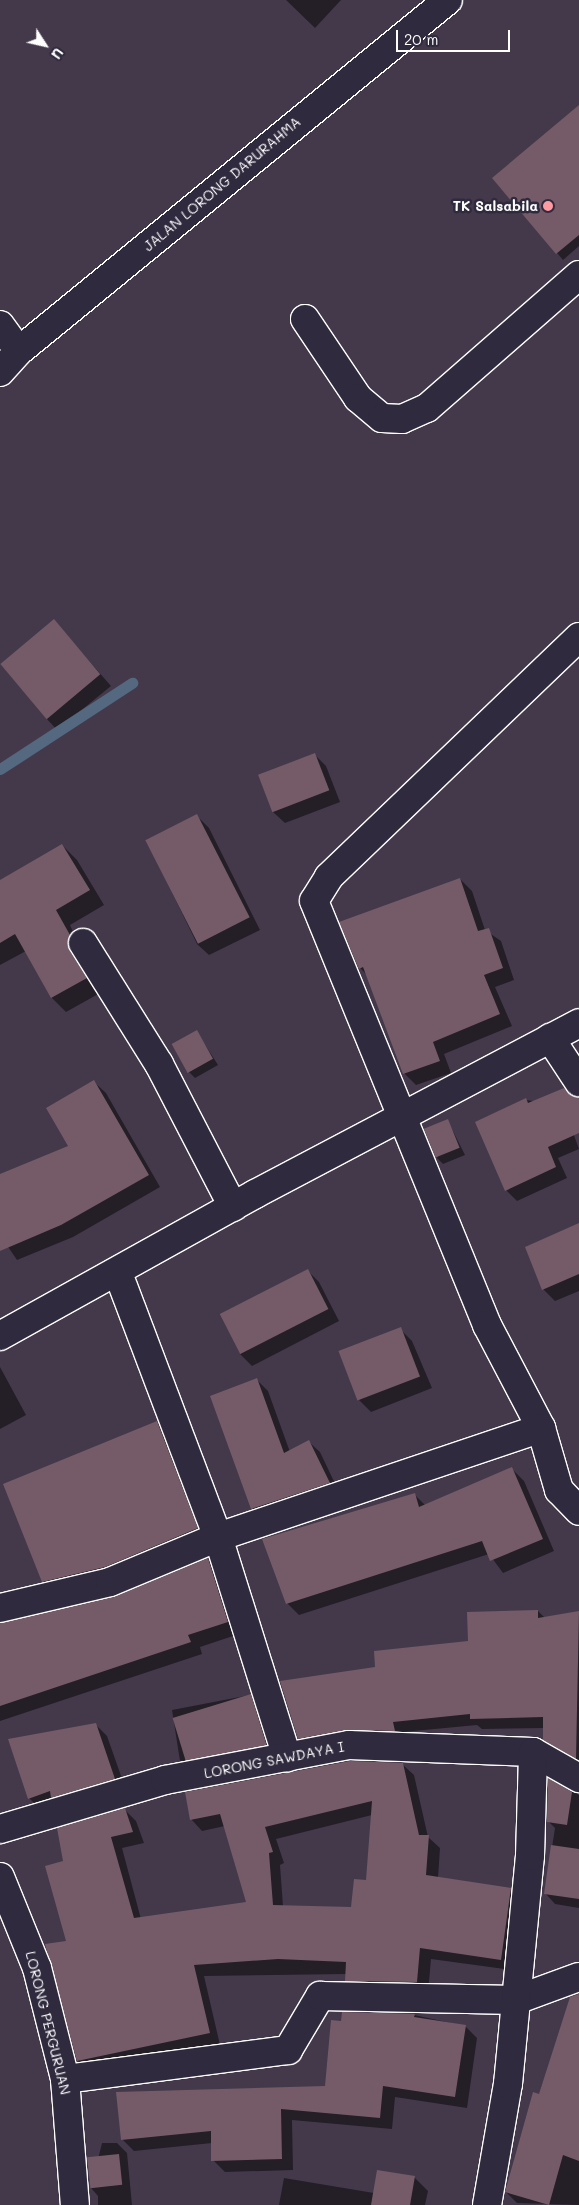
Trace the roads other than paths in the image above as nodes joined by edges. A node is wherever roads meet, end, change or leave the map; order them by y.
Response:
1 (448, 0) edge
2 (579, 275) edge
3 (305, 319) dead end
4 (0, 325) edge
5 (19, 351) junction
6 (0, 372) edge
7 (579, 637) edge
8 (82, 943) dead end
9 (579, 1023) edge
10 (550, 1038) junction
11 (579, 1082) edge
12 (400, 1120) junction
13 (233, 1207) junction
14 (118, 1273) junction
15 (0, 1336) edge
16 (541, 1428) junction
17 (579, 1511) edge
18 (218, 1537) junction
19 (0, 1608) edge
20 (533, 1752) junction
21 (287, 1758) junction
22 (579, 1778) edge
23 (0, 1829) edge
24 (0, 1877) edge
25 (579, 1978) edge
26 (516, 2000) junction
27 (65, 2079) junction
28 (75, 2205) edge
29 (486, 2205) edge

1 - 5 street, JALAN LORONG DARURAHMA
2 - 3 street
4 - 5 street
5 - 6 street, JALAN LORONG DARURAHMA
7 - 12 street
8 - 13 street
9 - 10 street
10 - 11 street
10 - 12 street
12 - 13 street
12 - 16 street
13 - 14 street
14 - 15 street
14 - 18 street
16 - 17 street
16 - 18 street
18 - 19 street
18 - 21 street
20 - 21 street, LORONG SAWDAYA I
20 - 22 street, LORONG SAWDAYA I
20 - 26 street
21 - 23 street, LORONG SAWDAYA I
24 - 27 street, LORONG PERGURUAN
25 - 26 street
26 - 27 street
26 - 29 street
27 - 28 street, LORONG PERGURUAN

